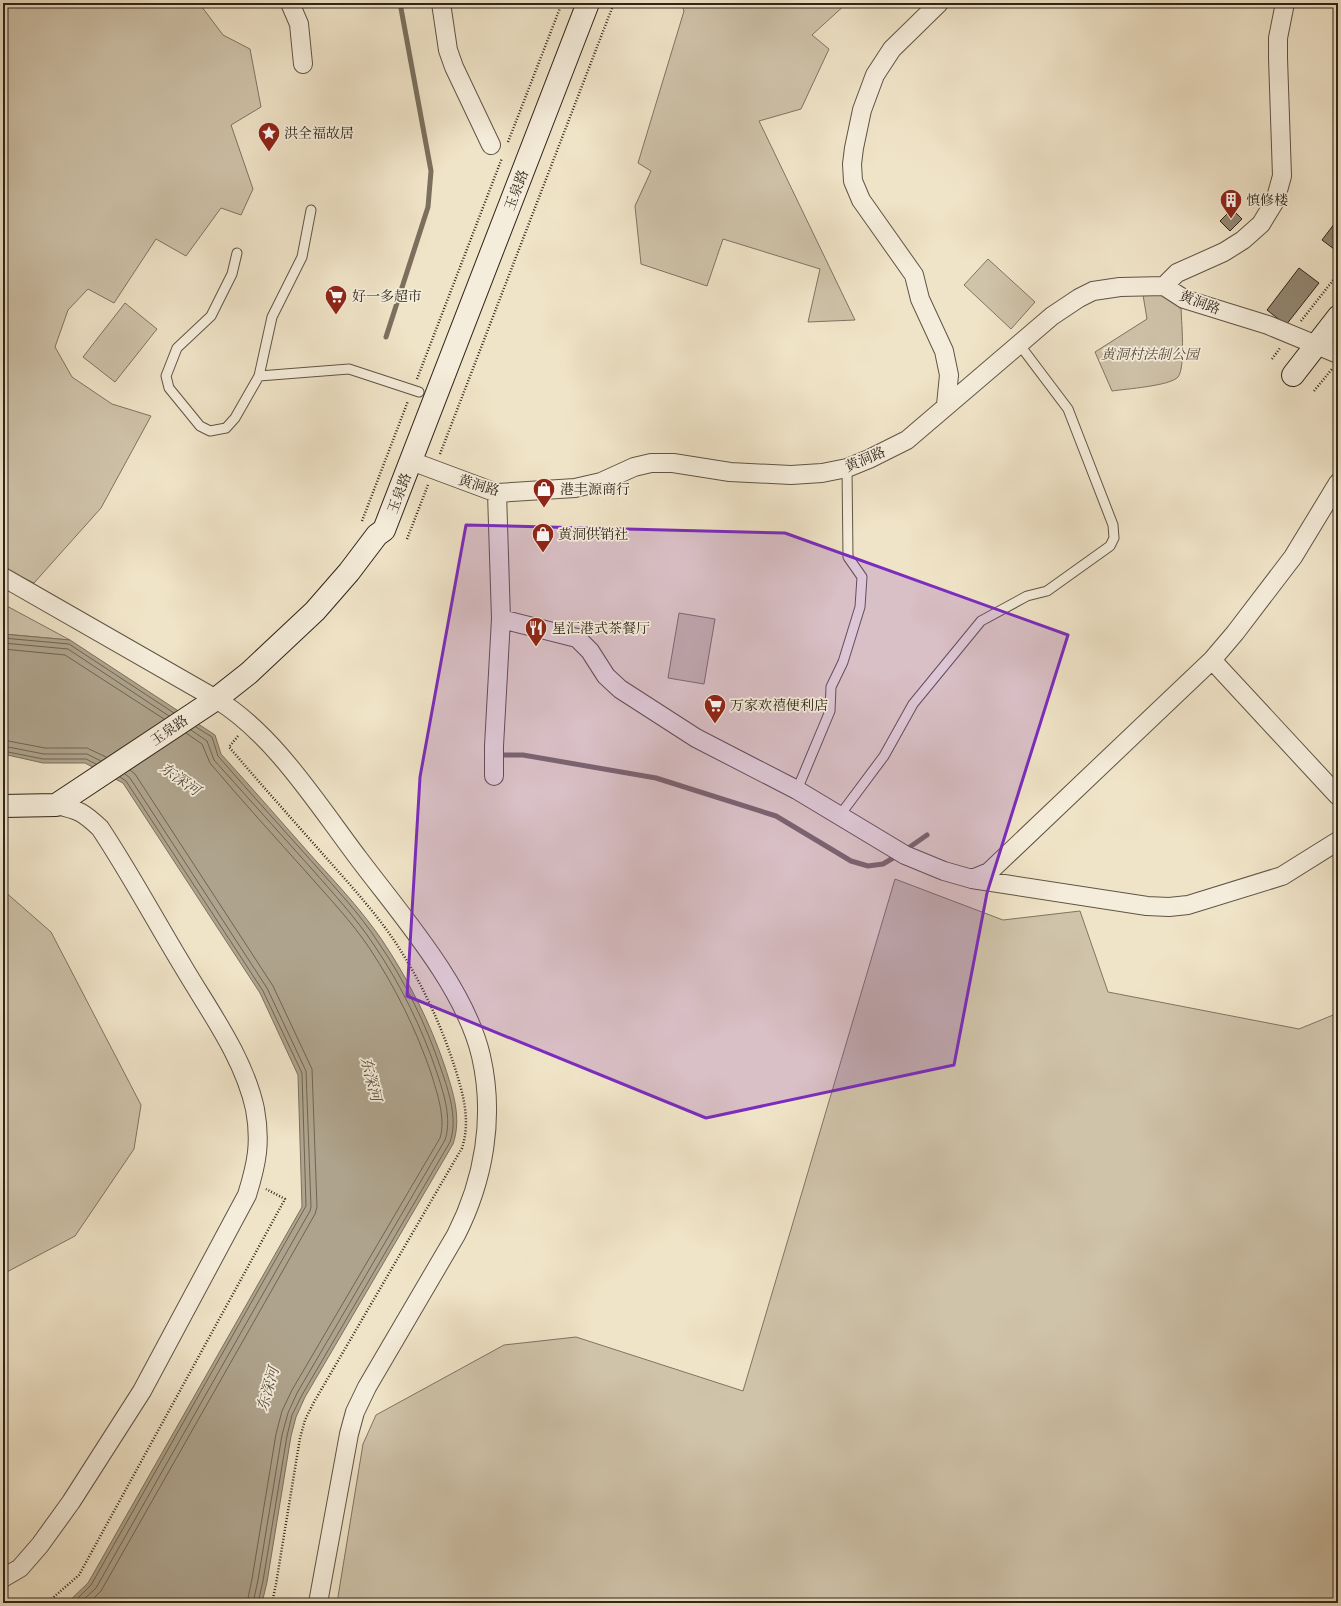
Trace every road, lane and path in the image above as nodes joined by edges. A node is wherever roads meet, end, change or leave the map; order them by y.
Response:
1 (290, 3) edge
2 (441, 3) edge
3 (562, 3) edge
4 (588, 3) edge
5 (614, 3) edge
6 (939, 3) edge
7 (1285, 3) edge
8 (303, 64) dead end
9 (501, 147) junction
10 (311, 210) dead end
11 (237, 253) dead end
12 (1338, 274) edge
13 (1164, 286) junction
14 (1338, 317) edge
15 (1300, 322) dead end
16 (1020, 344) junction
17 (1281, 347) dead end
18 (1272, 359) dead end
19 (1336, 360) edge
20 (1293, 375) dead end
21 (259, 376) junction
22 (416, 381) dead end
23 (1314, 391) dead end
24 (415, 394) joint
25 (946, 405) junction
26 (439, 457) dead end
27 (411, 461) junction
28 (847, 468) junction
29 (430, 479) dead end
30 (1338, 482) edge
31 (497, 493) junction
32 (362, 521) dead end
33 (407, 539) dead end
34 (3, 577) edge
35 (501, 619) junction
36 (1212, 660) junction
37 (216, 699) junction
38 (242, 733) dead end
39 (494, 776) dead end
40 (797, 790) junction
41 (1338, 796) edge
42 (56, 805) junction
43 (3, 806) edge
44 (840, 815) junction
45 (1338, 841) edge
46 (972, 878) junction
47 (263, 1188) dead end
48 (3, 1578) edge
49 (47, 1603) edge
50 (272, 1603) edge
51 (318, 1603) edge

1 - 8 street
2 - 9 street
3 - 9 path
4 - 27 street, 玉泉路
5 - 26 path
6 - 25 street
7 - 13 street
9 - 22 path
10 - 21 lane
11 - 21 lane
12 - 15 path
13 - 16 street, 黄洞路
13 - 19 street, 黄洞路
14 - 20 street
16 - 25 street, 黄洞路
16 - 44 lane
17 - 18 path
19 - 23 path
21 - 24 lane
24 - 32 path
25 - 28 street, 黄洞路
27 - 31 street, 黄洞路
27 - 37 street, 玉泉路
28 - 31 street, 黄洞路
28 - 40 lane
29 - 33 path
30 - 36 street
31 - 35 street
34 - 37 street
35 - 39 street
35 - 40 street
36 - 41 street
36 - 46 street
37 - 42 street, 玉泉路
37 - 51 street
38 - 50 path
40 - 44 street
42 - 43 street
42 - 48 street
44 - 46 street
45 - 46 street
47 - 49 path

